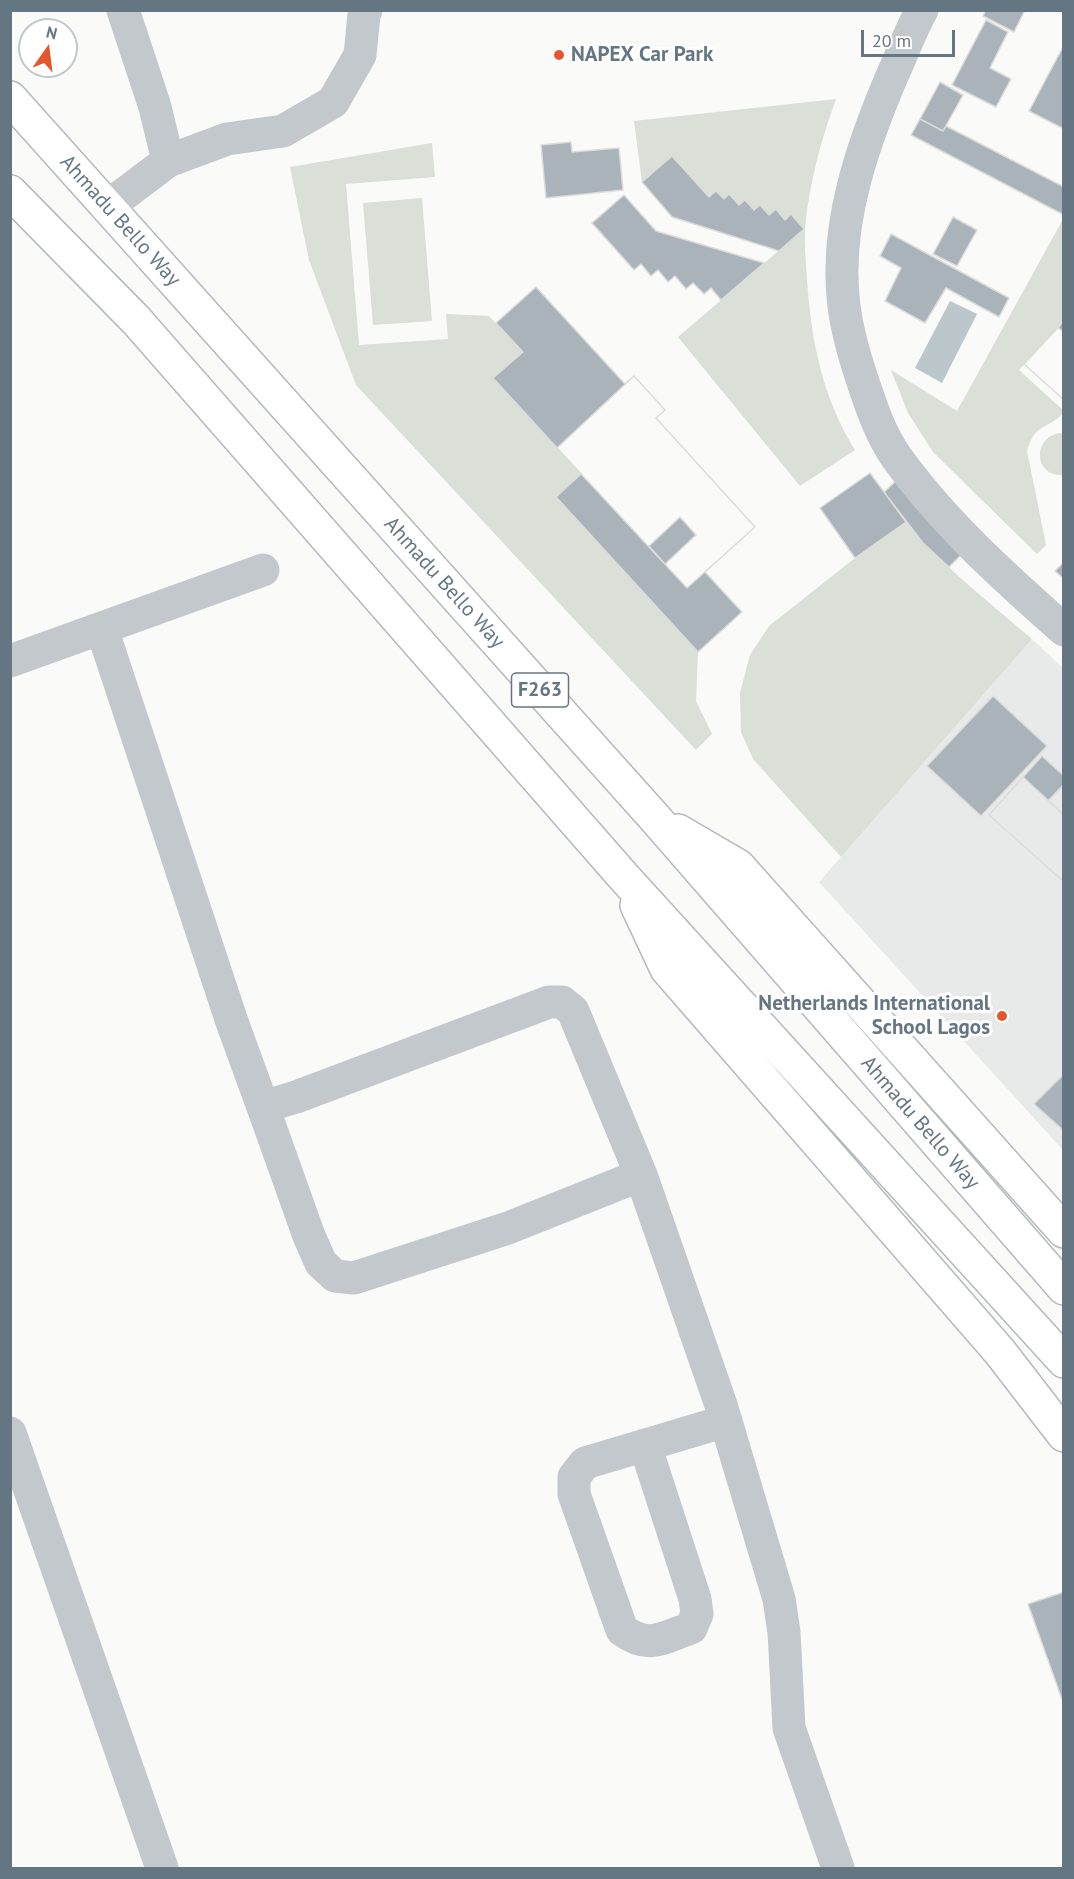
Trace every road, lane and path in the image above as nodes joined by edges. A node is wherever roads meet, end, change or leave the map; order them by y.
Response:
1 (123, 10) edge
2 (366, 10) edge
3 (922, 10) edge
4 (10, 98) edge
5 (168, 161) junction
6 (10, 192) edge
7 (107, 207) junction
8 (263, 570) dead end
9 (102, 629) junction
10 (1064, 630) edge
11 (10, 661) edge
12 (654, 817) junction
13 (623, 876) junction
14 (263, 1107) junction
15 (641, 1175) junction
16 (1064, 1231) edge
17 (1064, 1288) edge
18 (1064, 1361) edge
19 (726, 1421) junction
20 (1064, 1435) edge
21 (12, 1443) edge
22 (645, 1445) junction
23 (162, 1869) edge
24 (838, 1869) edge

1 - 5 street
2 - 5 street
3 - 10 street
4 - 7 highway, Ahmadu Bello Way / F263
5 - 7 street
6 - 13 highway, F263
7 - 12 highway, Ahmadu Bello Way / F263
8 - 9 street
9 - 11 street
9 - 14 street
12 - 16 highway
12 - 17 highway, Ahmadu Bello Way / F263
13 - 18 highway, F263
13 - 20 highway
14 - 15 street
14 - 15 street
15 - 19 street
19 - 22 street
19 - 24 street
21 - 23 street
22 - 22 street

